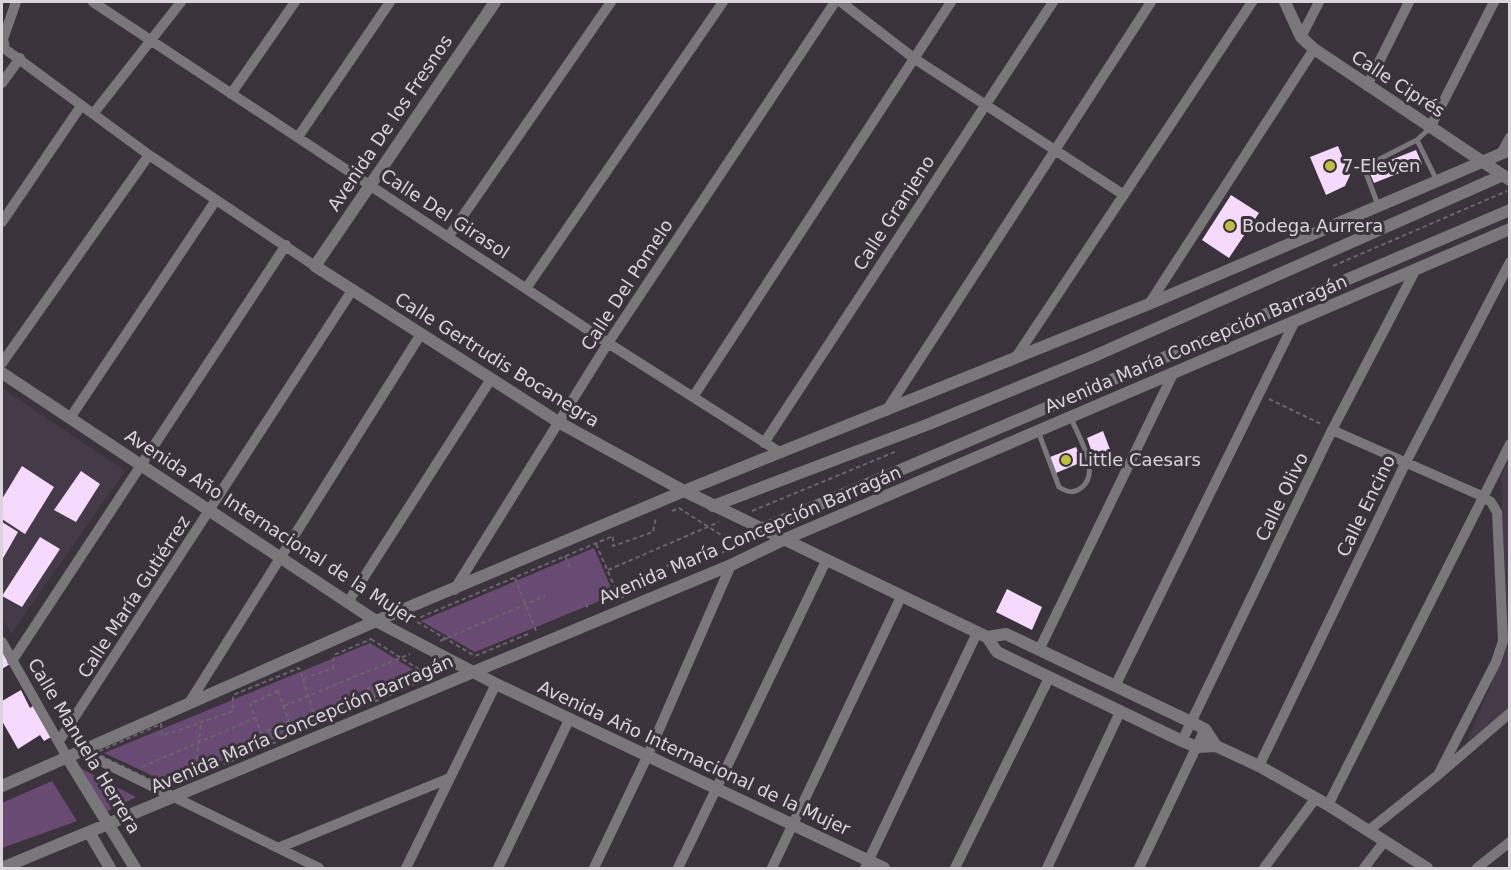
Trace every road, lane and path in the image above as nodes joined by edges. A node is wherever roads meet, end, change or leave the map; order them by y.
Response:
1 (16, 2) edge
2 (93, 2) edge
3 (181, 2) edge
4 (295, 2) edge
5 (390, 2) edge
6 (495, 2) edge
7 (611, 2) edge
8 (723, 2) edge
9 (835, 2) edge
10 (841, 2) edge
11 (951, 2) edge
12 (1053, 2) edge
13 (1151, 2) edge
14 (1251, 2) edge
15 (1286, 2) edge
16 (1319, 2) edge
17 (1410, 2) edge
18 (1494, 2) edge
19 (1301, 37) junction
20 (153, 41) junction
21 (1314, 49) junction
22 (20, 58) junction
23 (915, 59) junction
24 (2, 83) edge
25 (1367, 86) junction
26 (231, 94) junction
27 (984, 105) junction
28 (81, 106) junction
29 (93, 114) junction
30 (1431, 126) junction
31 (298, 137) junction
32 (1509, 137) edge
33 (1418, 140) junction
34 (1054, 150) junction
35 (1505, 152) edge
36 (149, 155) junction
37 (1484, 160) junction
38 (1506, 177) edge
39 (1437, 181) junction
40 (369, 185) junction
41 (1124, 195) junction
42 (216, 200) junction
43 (1378, 206) junction
44 (1509, 210) edge
45 (2, 222) edge
46 (1509, 229) edge
47 (449, 236) junction
48 (286, 245) junction
49 (1509, 262) edge
50 (315, 266) junction
51 (1416, 269) junction
52 (527, 287) junction
53 (353, 289) junction
54 (1149, 303) junction
55 (1295, 321) junction
56 (421, 334) junction
57 (608, 343) junction
58 (1016, 357) junction
59 (2, 363) edge
60 (2, 373) edge
61 (1173, 374) junction
62 (491, 379) junction
63 (1258, 394) junction
64 (693, 397) junction
65 (886, 411) junction
66 (70, 418) junction
67 (1071, 418) junction
68 (560, 423) junction
69 (1332, 430) junction
70 (1038, 431) junction
71 (764, 443) junction
72 (1509, 444) edge
73 (781, 453) junction
74 (1405, 464) junction
75 (139, 466) junction
76 (684, 491) junction
77 (1484, 497) junction
78 (713, 506) junction
79 (765, 507) dead end
80 (210, 510) junction
81 (671, 512) dead end
82 (662, 514) dead end
83 (735, 516) junction
84 (707, 526) junction
85 (762, 530) junction
86 (783, 540) junction
87 (596, 544) junction
88 (566, 556) junction
89 (281, 557) junction
90 (826, 561) junction
91 (700, 563) dead end
92 (731, 565) junction
93 (570, 567) dead end
94 (692, 567) dead end
95 (608, 570) junction
96 (515, 578) junction
97 (454, 590) junction
98 (545, 596) dead end
99 (620, 597) junction
100 (901, 597) junction
101 (348, 602) junction
102 (609, 602) dead end
103 (586, 603) dead end
104 (526, 605) junction
105 (588, 610) dead end
106 (376, 621) junction
107 (982, 635) junction
108 (446, 639) junction
109 (2, 642) edge
110 (426, 647) junction
111 (1039, 650) junction
112 (401, 658) junction
113 (12, 661) junction
114 (474, 672) junction
115 (1049, 678) junction
116 (303, 679) junction
117 (496, 684) junction
118 (1115, 686) junction
119 (308, 696) junction
120 (189, 703) junction
121 (284, 706) junction
122 (1120, 712) junction
123 (1509, 713) edge
124 (255, 718) junction
125 (570, 718) junction
126 (201, 722) junction
127 (1191, 722) junction
128 (317, 725) junction
129 (1205, 729) junction
130 (59, 741) junction
131 (1182, 741) junction
132 (198, 743) junction
133 (1216, 746) junction
134 (1197, 747) junction
135 (80, 751) junction
136 (67, 757) junction
137 (647, 757) junction
138 (1258, 766) junction
139 (130, 772) junction
140 (1438, 775) junction
141 (195, 776) junction
142 (450, 778) junction
143 (2, 786) edge
144 (716, 788) junction
145 (173, 798) junction
146 (1315, 799) junction
147 (1328, 805) junction
148 (106, 823) junction
149 (793, 825) junction
150 (1368, 831) junction
151 (89, 832) junction
152 (1384, 842) junction
153 (1509, 842) edge
154 (278, 848) junction
155 (867, 865) edge
156 (2, 868) edge
157 (110, 868) edge
158 (135, 868) edge
159 (319, 868) edge
160 (406, 868) edge
161 (498, 868) edge
162 (594, 868) edge
163 (678, 868) edge
164 (772, 868) edge
165 (884, 868) edge
166 (955, 868) edge
167 (1047, 868) edge
168 (1139, 868) edge
169 (1264, 868) edge
170 (1364, 868) edge
171 (1427, 868) edge
172 (1477, 868) edge

1 - 22 street, Calle Gertrudis Bocanegra
2 - 20 street, Calle Del Girasol
3 - 20 street
4 - 26 street
5 - 31 street
6 - 40 street, Avenida De los Fresnos
7 - 47 street
8 - 52 street
9 - 57 street, Calle Del Pomelo
10 - 23 street
11 - 23 street
12 - 27 street, Calle Granjeno
13 - 34 street
14 - 41 street
15 - 19 street, Calle Ciprés
16 - 19 street
17 - 25 street
18 - 30 street
19 - 21 street, Calle Ciprés
20 - 26 street, Calle Del Girasol
20 - 29 street
21 - 25 street, Calle Ciprés
21 - 54 street
22 - 24 street
22 - 28 street, Calle Gertrudis Bocanegra
23 - 27 street
23 - 64 street
25 - 30 street, Calle Ciprés
26 - 31 street, Calle Del Girasol
27 - 34 street
27 - 71 street, Calle Granjeno
28 - 29 street, Calle Gertrudis Bocanegra
28 - 45 street
29 - 36 street, Calle Gertrudis Bocanegra
30 - 33 lane
30 - 37 street, Calle Ciprés
31 - 40 street, Calle Del Girasol
32 - 35 street
33 - 39 lane
33 - 43 lane
34 - 41 street
34 - 65 street
35 - 37 street
36 - 42 street, Calle Gertrudis Bocanegra
36 - 59 street
37 - 38 street, Calle Ciprés
37 - 39 street
38 - 78 street, Avenida María Concepción Barragán
39 - 43 street
40 - 47 street, Calle Del Girasol
40 - 50 street, Avenida De los Fresnos
41 - 58 street
42 - 48 street, Calle Gertrudis Bocanegra
42 - 66 street
43 - 54 street
44 - 85 street, Avenida María Concepción Barragán
46 - 51 street, Avenida María Concepción Barragán
47 - 52 street, Calle Del Girasol
48 - 50 street, Calle Gertrudis Bocanegra
48 - 75 street
49 - 74 street, Calle Encino
50 - 53 street, Calle Gertrudis Bocanegra
51 - 55 street, Avenida María Concepción Barragán
51 - 69 street, Calle Olivo
52 - 57 street, Calle Del Girasol
53 - 56 street, Calle Gertrudis Bocanegra
53 - 80 street, Calle María Gutiérrez
54 - 58 street
55 - 61 street, Avenida María Concepción Barragán
55 - 63 street
56 - 62 street, Calle Gertrudis Bocanegra
56 - 89 street
57 - 64 street, Calle Del Girasol
57 - 68 street, Calle Del Pomelo
58 - 65 street
60 - 66 street, Avenida Año Internacional de la Mujer
61 - 67 street, Avenida María Concepción Barragán
61 - 111 street
62 - 68 street, Calle Gertrudis Bocanegra
62 - 101 street
63 - 69 path
63 - 118 street
64 - 71 street, Calle Del Girasol
65 - 73 street
66 - 75 street, Avenida Año Internacional de la Mujer
67 - 70 street, Avenida María Concepción Barragán
67 - 70 lane
68 - 76 street, Calle Gertrudis Bocanegra
68 - 97 street, Calle Del Pomelo
69 - 74 street
69 - 127 street, Calle Olivo
70 - 86 street, Avenida María Concepción Barragán
71 - 73 street, Calle Del Girasol
72 - 77 street
73 - 76 street
74 - 77 street
74 - 138 street, Calle Encino
75 - 80 street, Avenida Año Internacional de la Mujer
75 - 113 street
76 - 78 street, Calle Gertrudis Bocanegra
76 - 97 street
77 - 140 street
77 - 147 street
78 - 83 street, Calle Gertrudis Bocanegra
79 - 83 path
80 - 89 street, Avenida Año Internacional de la Mujer
80 - 130 street, Calle María Gutiérrez
81 - 84 path
82 - 87 path
83 - 84 path
83 - 85 street, Calle Gertrudis Bocanegra
84 - 91 path
84 - 95 path
85 - 86 street, Calle Gertrudis Bocanegra
86 - 90 street, Calle Gertrudis Bocanegra
86 - 92 street, Avenida María Concepción Barragán
87 - 88 path
87 - 95 path
88 - 93 path
88 - 96 path
89 - 101 street, Avenida Año Internacional de la Mujer
89 - 120 street
90 - 100 street, Calle Gertrudis Bocanegra
90 - 144 street
92 - 114 street, Avenida María Concepción Barragán
92 - 137 street
94 - 99 path
95 - 99 path
96 - 104 path
96 - 108 path
97 - 106 street
98 - 104 path
99 - 102 path
100 - 107 street, Calle Gertrudis Bocanegra
100 - 149 street
101 - 106 street, Avenida Año Internacional de la Mujer
103 - 105 path
104 - 108 path
104 - 108 path
106 - 110 street, Avenida Año Internacional de la Mujer
106 - 120 street
107 - 111 street, Calle Gertrudis Bocanegra
107 - 115 street, Calle Gertrudis Bocanegra
107 - 155 street
108 - 110 path
109 - 113 street, Calle Manuela Herrera
110 - 112 path
110 - 114 street, Avenida Año Internacional de la Mujer
111 - 118 street, Calle Gertrudis Bocanegra
112 - 116 path
112 - 119 path
112 - 128 path
113 - 130 street, Calle Manuela Herrera
114 - 117 street, Avenida Año Internacional de la Mujer
114 - 145 street, Avenida María Concepción Barragán
115 - 122 street, Calle Gertrudis Bocanegra
115 - 166 street
116 - 119 path
116 - 126 path
117 - 125 street, Avenida Año Internacional de la Mujer
117 - 142 street
118 - 127 street, Calle Gertrudis Bocanegra
119 - 121 path
119 - 128 path
120 - 135 street
121 - 124 path
121 - 124 path
122 - 131 street, Calle Gertrudis Bocanegra
122 - 167 street
123 - 140 street
124 - 132 path
125 - 137 street, Avenida Año Internacional de la Mujer
125 - 161 street
126 - 132 path
126 - 139 path
127 - 129 street, Calle Gertrudis Bocanegra
127 - 131 street, Calle Olivo
128 - 141 path
129 - 133 street
129 - 134 street
130 - 136 street, Calle Manuela Herrera
131 - 134 street, Calle Gertrudis Bocanegra
132 - 139 path
132 - 141 path
133 - 134 street, Calle Gertrudis Bocanegra
133 - 138 street, Calle Gertrudis Bocanegra
134 - 168 street
135 - 136 street
135 - 139 street
136 - 143 street
136 - 148 street, Calle Manuela Herrera
137 - 144 street, Avenida Año Internacional de la Mujer
137 - 162 street
138 - 146 street, Calle Gertrudis Bocanegra
139 - 141 path
139 - 145 street
140 - 150 street
142 - 154 street
142 - 160 street
144 - 149 street, Avenida Año Internacional de la Mujer
144 - 163 street
145 - 148 street, Avenida María Concepción Barragán
145 - 154 street
146 - 147 street, Calle Gertrudis Bocanegra
146 - 169 street
147 - 150 street, Calle Gertrudis Bocanegra
148 - 151 street, Avenida María Concepción Barragán
148 - 158 street, Calle Manuela Herrera
149 - 155 street, Avenida Año Internacional de la Mujer
149 - 164 street
150 - 152 street, Calle Gertrudis Bocanegra
151 - 156 street, Avenida María Concepción Barragán
151 - 157 street
152 - 170 street
152 - 171 street, Calle Gertrudis Bocanegra
153 - 172 street
154 - 159 street
155 - 165 street, Avenida Año Internacional de la Mujer

